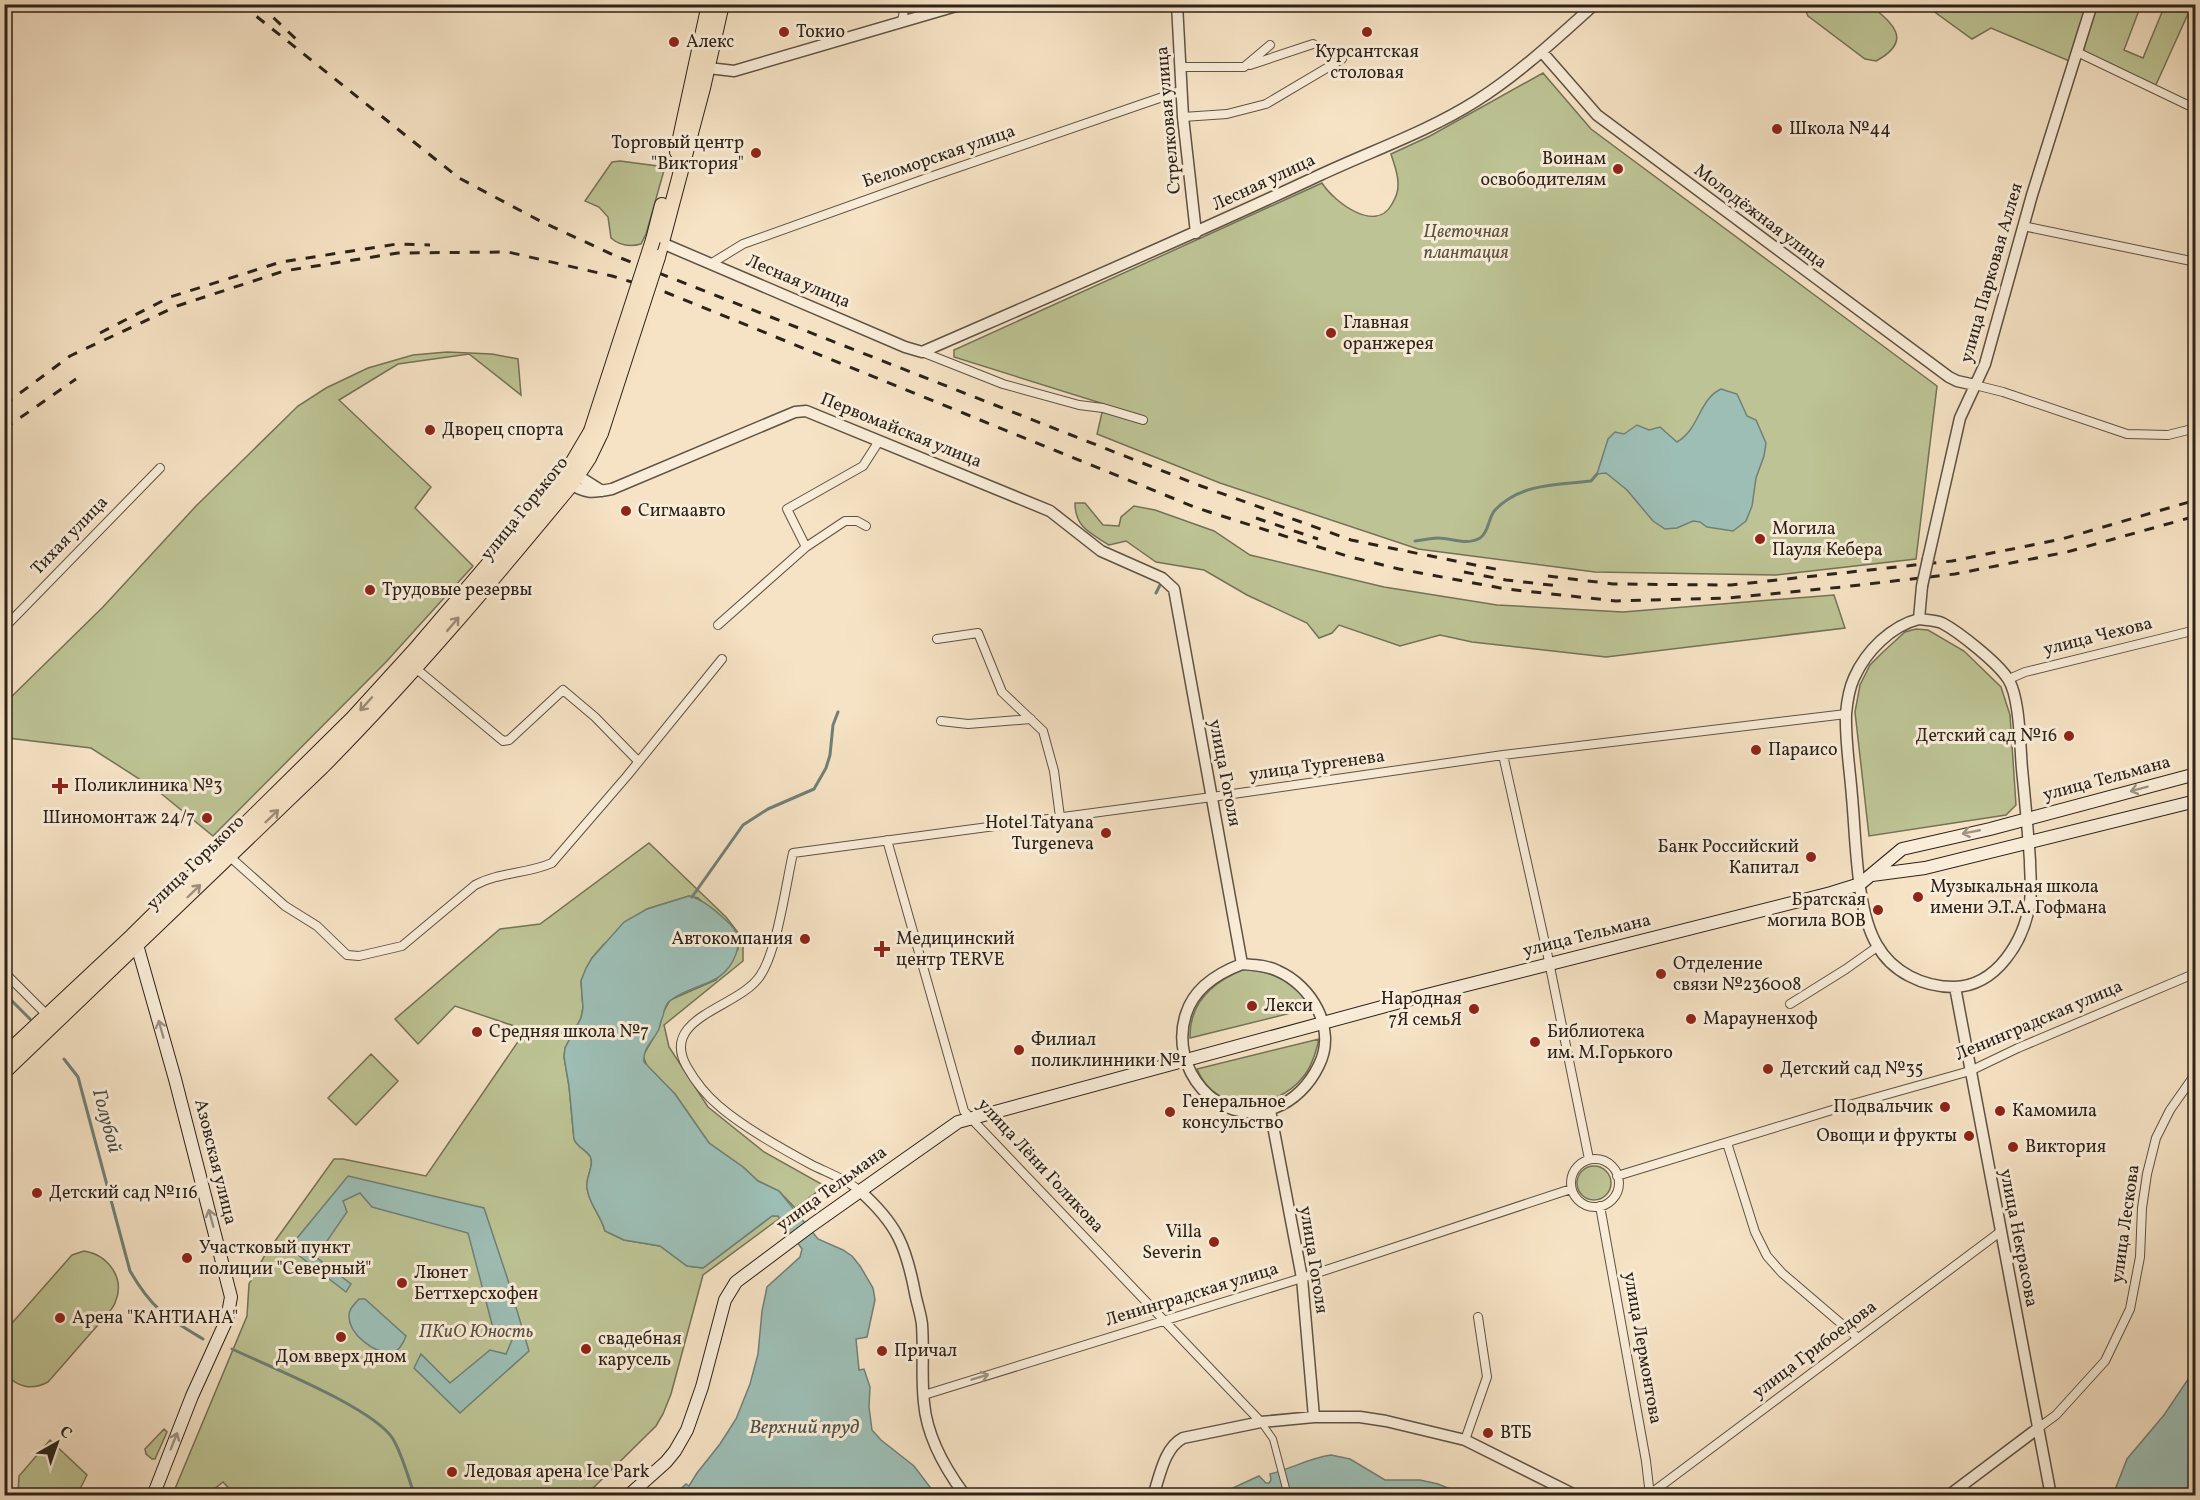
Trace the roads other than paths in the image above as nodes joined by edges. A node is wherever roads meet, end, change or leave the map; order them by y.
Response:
1 (710, 4) edge
2 (722, 4) edge
3 (905, 4) edge
4 (963, 4) edge
5 (1177, 4) edge
6 (1595, 4) edge
7 (2092, 4) edge
8 (902, 22) junction
9 (1313, 44) dead end
10 (1270, 45) dead end
11 (1542, 52) junction
12 (2077, 52) junction
13 (1342, 59) dead end
14 (702, 67) junction
15 (1180, 67) junction
16 (1244, 67) junction
17 (1180, 91) junction
18 (2196, 109) edge
19 (1183, 117) junction
20 (2023, 226) junction
21 (1196, 233) junction
22 (657, 241) junction
23 (2196, 262) edge
24 (712, 263) junction
25 (922, 351) junction
26 (1975, 385) junction
27 (1143, 420) dead end
28 (2196, 428) edge
29 (879, 441) junction
30 (160, 468) dead end
31 (570, 477) junction
32 (866, 526) dead end
33 (806, 548) junction
34 (1174, 589) joint
35 (1919, 618) junction
36 (718, 625) dead end
37 (4, 628) edge
38 (2196, 630) edge
39 (937, 639) dead end
40 (722, 659) dead end
41 (410, 664) junction
42 (2009, 679) junction
43 (1846, 714) junction
44 (1031, 719) junction
45 (941, 721) dead end
46 (1503, 756) junction
47 (638, 760) junction
48 (2196, 774) edge
49 (1212, 797) junction
50 (2196, 801) edge
51 (1060, 817) junction
52 (2028, 819) junction
53 (887, 840) junction
54 (2030, 842) junction
55 (229, 856) junction
56 (1871, 875) junction
57 (1860, 884) junction
58 (135, 940) junction
59 (1877, 947) junction
60 (1242, 964) junction
61 (1549, 964) junction
62 (4, 972) edge
63 (2196, 973) edge
64 (1955, 987) junction
65 (1790, 1004) dead end
66 (48, 1016) junction
67 (1323, 1023) junction
68 (4, 1056) edge
69 (1186, 1060) junction
70 (1970, 1071) junction
71 (4, 1072) edge
72 (2196, 1073) edge
73 (1270, 1110) junction
74 (969, 1118) junction
75 (1727, 1143) junction
76 (1589, 1159) junction
77 (1617, 1176) junction
78 (1571, 1189) junction
79 (860, 1191) junction
80 (1600, 1206) junction
81 (2000, 1232) junction
82 (1302, 1278) junction
83 (1478, 1317) dead end
84 (1163, 1320) junction
85 (1858, 1338) junction
86 (924, 1395) junction
87 (1314, 1417) junction
88 (1261, 1422) junction
89 (2037, 1429) junction
90 (1465, 1440) junction
91 (1650, 1495) edge
92 (153, 1496) edge
93 (628, 1496) edge
94 (968, 1496) edge
95 (1153, 1496) edge
96 (1288, 1496) edge
97 (1576, 1496) edge
98 (1948, 1496) edge
99 (2051, 1496) edge

1 - 14 main road, улица Горького
2 - 14 main road, улица Горького
3 - 8 street
4 - 8 street
5 - 15 street, Стрелковая улица
6 - 11 street, Лесная улица
7 - 12 street, улица Парковая Аллея
8 - 14 street
9 - 16 street
10 - 16 street
11 - 21 street, Лесная улица
11 - 26 street, Молодёжная улица
12 - 18 street
12 - 20 street, улица Парковая Аллея
13 - 19 street
14 - 22 main road, улица Горького
15 - 16 street
15 - 17 street, Стрелковая улица
17 - 19 street, Стрелковая улица
17 - 24 street, Беломорская улица
19 - 21 street, Стрелковая улица
20 - 23 street
20 - 26 street, улица Парковая Аллея
21 - 25 street, Лесная улица
22 - 24 street, Лесная улица
22 - 31 main road, улица Горького, bridge
24 - 25 street, Лесная улица
25 - 27 street, Лесная улица
26 - 28 street
26 - 35 street, улица Парковая Аллея, bridge
29 - 31 street, Первомайская улица
29 - 33 street
29 - 34 street, Первомайская улица
30 - 37 street, Тихая улица
31 - 41 main road, улица Горького
32 - 33 street
33 - 36 street
34 - 49 street, улица Гоголя
35 - 42 street
35 - 43 street, улица Тельмана
38 - 42 street, улица Чехова
39 - 44 street
40 - 47 street
41 - 47 street
55 -> 41 main road, улица Горького
41 -> 58 main road, улица Горького
42 - 52 street, улица Тельмана
43 - 46 street, улица Тургенева
43 - 57 street, улица Тельмана
44 - 45 street
44 - 51 street
46 - 49 street, улица Тургенева
46 - 61 street
47 - 55 street
48 -> 52 main road, улица Тельмана
49 - 51 street, улица Тургенева
49 - 60 street, улица Гоголя
50 - 54 main road
51 - 53 street, улица Тургенева
52 - 54 street, улица Тельмана
52 -> 56 main road, улица Тельмана
53 - 74 street, улица Лёни Голикова
53 - 79 street, улица Тургенева
54 - 56 main road
54 - 64 street, улица Тельмана
58 -> 55 main road, улица Горького
56 - 57 main road, улица Тельмана
57 - 59 street, улица Тельмана
57 - 61 main road, улица Тельмана
58 - 66 main road, улица Горького
58 - 71 main road, улица Горького
92 -> 58 main road, Азовская улица
59 - 64 street, улица Тельмана
59 - 65 street
60 - 67 street
60 - 69 street
61 - 67 main road, улица Тельмана
61 - 76 street
62 - 66 street
63 - 70 street, Ленинградская улица
64 - 70 street, улица Некрасова
66 - 68 main road, улица Горького
67 - 69 main road, улица Тельмана
67 - 73 street
69 - 73 street
69 - 74 main road, улица Тельмана
70 - 75 street, Ленинградская улица
70 - 81 street, улица Некрасова
72 - 89 street, улица Лескова
73 - 82 street, улица Гоголя
74 - 79 main road, улица Тельмана
74 - 84 street, улица Лёни Голикова
75 - 77 street, Ленинградская улица
75 - 85 street
76 - 77 street
76 - 78 street
77 - 80 street
78 - 80 street
78 - 82 street, Ленинградская улица
79 - 86 street
79 - 93 main road, улица Тельмана
80 - 91 street, улица Лермонтова
81 - 85 street, улица Грибоедова
81 - 89 street, улица Некрасова
82 - 84 street, Ленинградская улица
82 - 87 street, улица Гоголя
83 - 90 street
86 -> 84 street, Ленинградская улица
84 - 88 street, улица Лёни Голикова
85 - 91 street, улица Грибоедова
86 - 94 street
87 - 88 street
87 - 90 street
88 - 95 street
88 - 96 street
89 - 98 street
89 - 99 street, улица Некрасова
90 - 97 street

